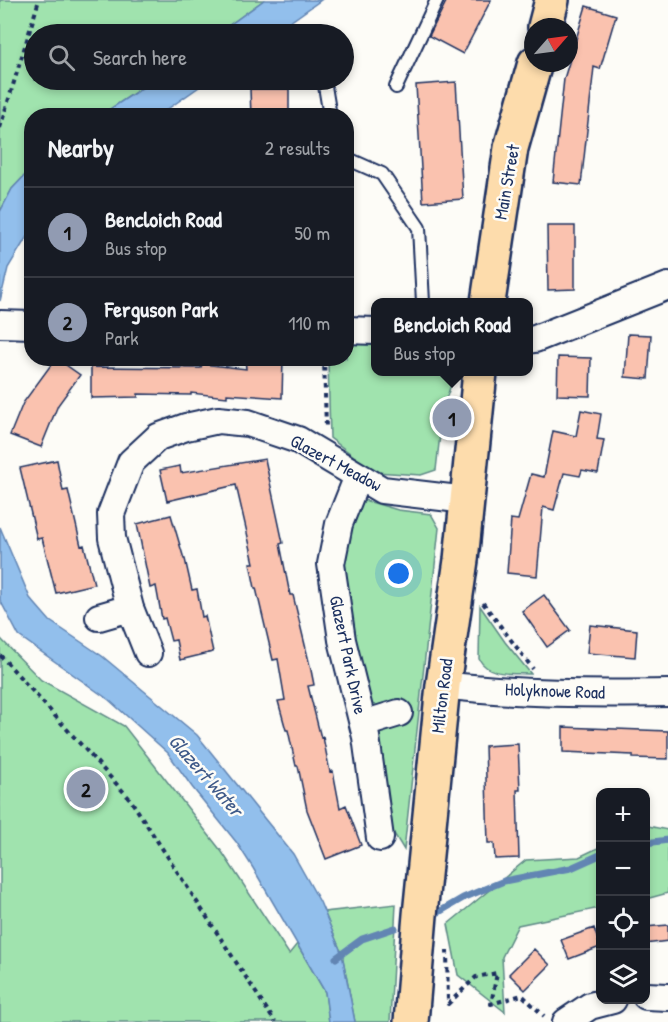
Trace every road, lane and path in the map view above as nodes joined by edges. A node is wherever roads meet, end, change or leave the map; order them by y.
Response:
1 (39, 0) edge
2 (437, 0) edge
3 (552, 0) edge
4 (547, 18) edge
5 (32, 24) edge
6 (24, 48) edge
7 (532, 72) edge
8 (396, 87) dead end
9 (326, 90) edge
10 (329, 108) edge
11 (0, 125) edge
12 (354, 162) edge
13 (668, 286) edge
14 (423, 298) edge
15 (489, 298) edge
16 (0, 324) edge
17 (24, 325) edge
18 (354, 330) edge
19 (371, 331) edge
20 (533, 339) edge
21 (324, 366) edge
22 (480, 376) edge
23 (327, 457) junction
24 (358, 476) junction
25 (467, 500) junction
26 (479, 598) dead end
27 (130, 608) junction
28 (99, 617) dead end
29 (148, 652) dead end
30 (0, 655) edge
31 (443, 685) junction
32 (539, 690) junction
33 (668, 693) edge
34 (399, 713) dead end
35 (363, 724) junction
36 (380, 838) dead end
37 (446, 948) dead end
38 (650, 996) edge
39 (668, 997) edge
40 (597, 1004) edge
41 (275, 1022) edge
42 (411, 1022) edge
43 (550, 1022) edge
44 (566, 1022) edge

1 - 5 path
2 - 8 lane
3 - 4 main road
6 - 11 path
7 - 15 main road, Main Street
9 - 10 lane
12 - 14 lane
13 - 20 street
16 - 17 street
18 - 19 street
21 - 23 path
22 - 25 main road, Milton Road
23 - 24 street, Glazert Meadow
23 - 27 street, Glazert Meadow
24 - 25 street, Glazert Meadow
24 - 35 street, Glazert Park Drive
25 - 31 main road, Milton Road
26 - 32 path
27 - 28 street
27 - 29 street, Glazert Meadow
30 - 41 path
31 - 32 street, Holyknowe Road
31 - 42 main road, Milton Road
32 - 33 street, Holyknowe Road
34 - 35 street
35 - 36 street, Glazert Park Drive
37 - 43 path
38 - 39 street
40 - 44 street

